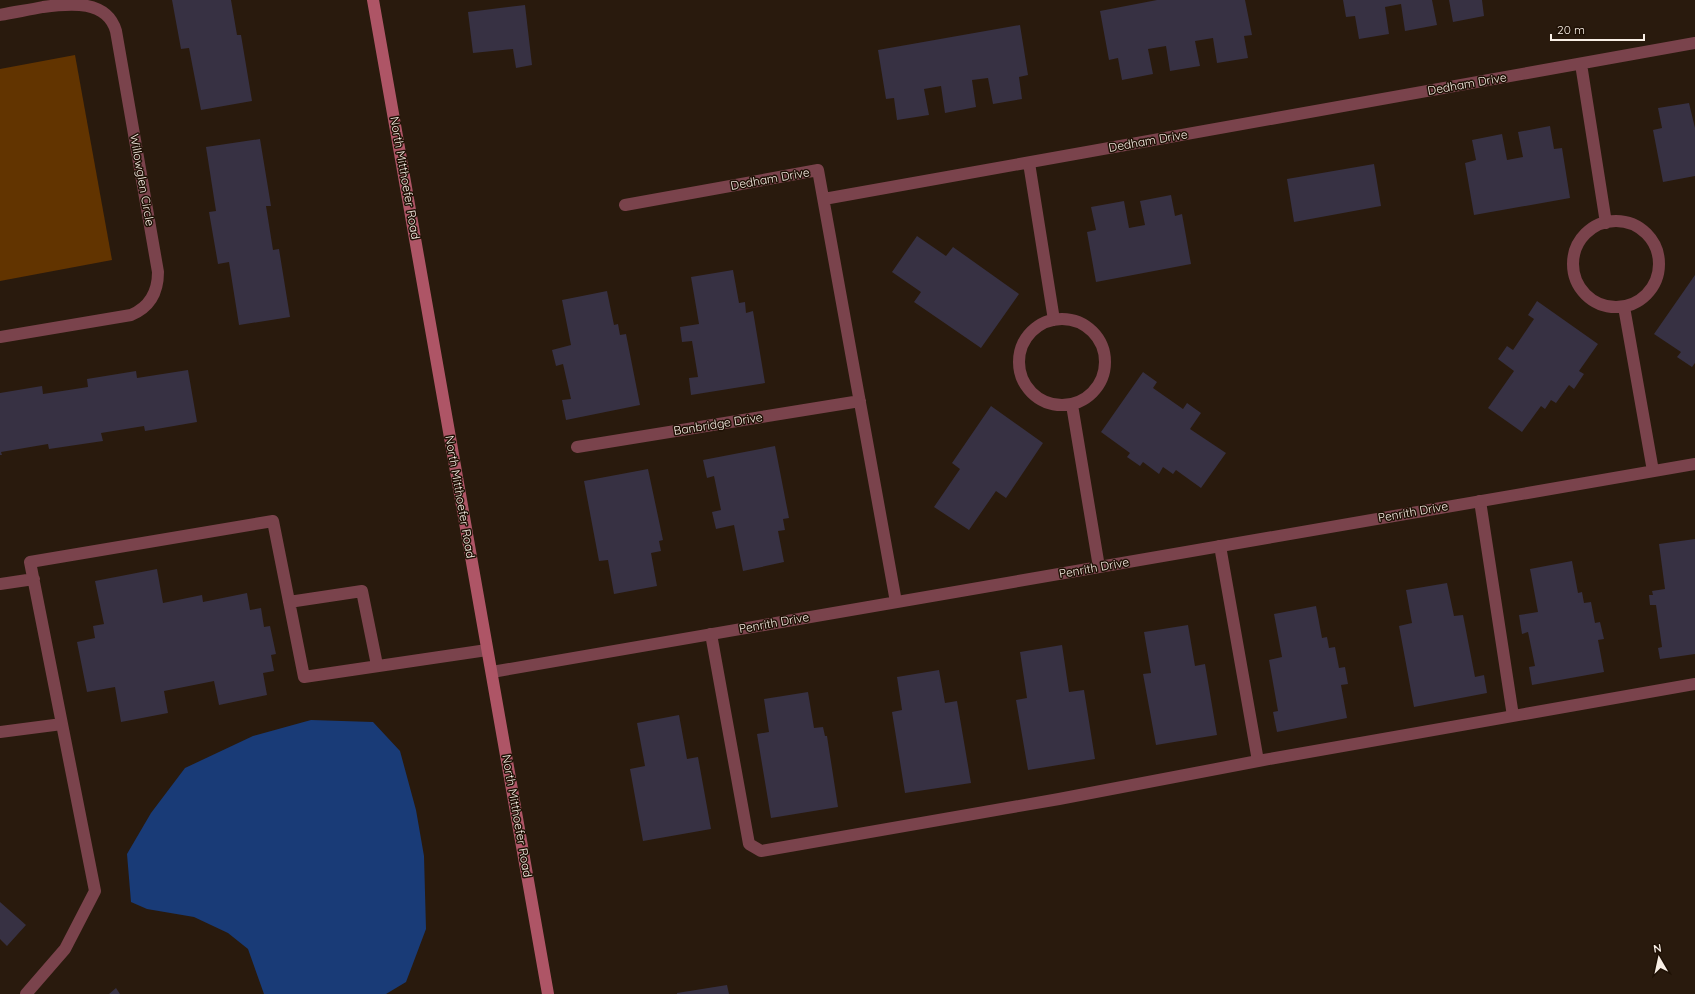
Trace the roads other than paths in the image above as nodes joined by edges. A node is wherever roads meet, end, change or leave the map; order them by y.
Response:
1 (373, 0) edge
2 (0, 15) edge
3 (1695, 43) edge
4 (1581, 64) junction
5 (1029, 163) junction
6 (824, 199) junction
7 (625, 205) dead end
8 (1606, 223) junction
9 (1624, 307) junction
10 (1054, 320) junction
11 (0, 337) edge
12 (860, 401) junction
13 (1072, 405) junction
14 (577, 447) dead end
15 (1695, 464) edge
16 (1653, 471) junction
17 (1480, 501) junction
18 (1220, 546) junction
19 (1099, 567) junction
20 (34, 580) junction
21 (0, 584) edge
22 (289, 602) junction
23 (896, 602) junction
24 (711, 634) junction
25 (487, 650) junction
26 (377, 665) junction
27 (492, 672) junction
28 (1695, 684) edge
29 (1513, 716) junction
30 (62, 724) junction
31 (0, 732) edge
32 (1258, 760) junction
33 (26, 994) edge
34 (548, 994) edge

1 - 25 main road, North Mitthoefer Road
2 - 11 street, Willowglen Circle
3 - 4 street, Dedham Drive
4 - 5 street, Dedham Drive
4 - 8 street
5 - 6 street, Dedham Drive
5 - 10 street
6 - 7 street, Dedham Drive
6 - 12 street
8 - 9 street
8 - 9 street
9 - 16 street
10 - 13 street
10 - 13 street
12 - 14 street, Banbridge Drive
12 - 23 street
13 - 19 street
15 - 16 street, Penrith Drive
16 - 17 street, Penrith Drive
17 - 18 street, Penrith Drive
17 - 29 street
18 - 19 street, Penrith Drive
18 - 32 street
19 - 23 street, Penrith Drive
20 - 21 street
20 - 22 street
20 - 30 street
22 - 26 street
22 - 26 street
23 - 24 street, Penrith Drive
24 - 27 street, Penrith Drive
24 - 32 street
25 - 26 street
25 - 27 main road, North Mitthoefer Road
27 - 34 main road, North Mitthoefer Road
28 - 29 street
29 - 32 street
30 - 31 street
30 - 33 street

